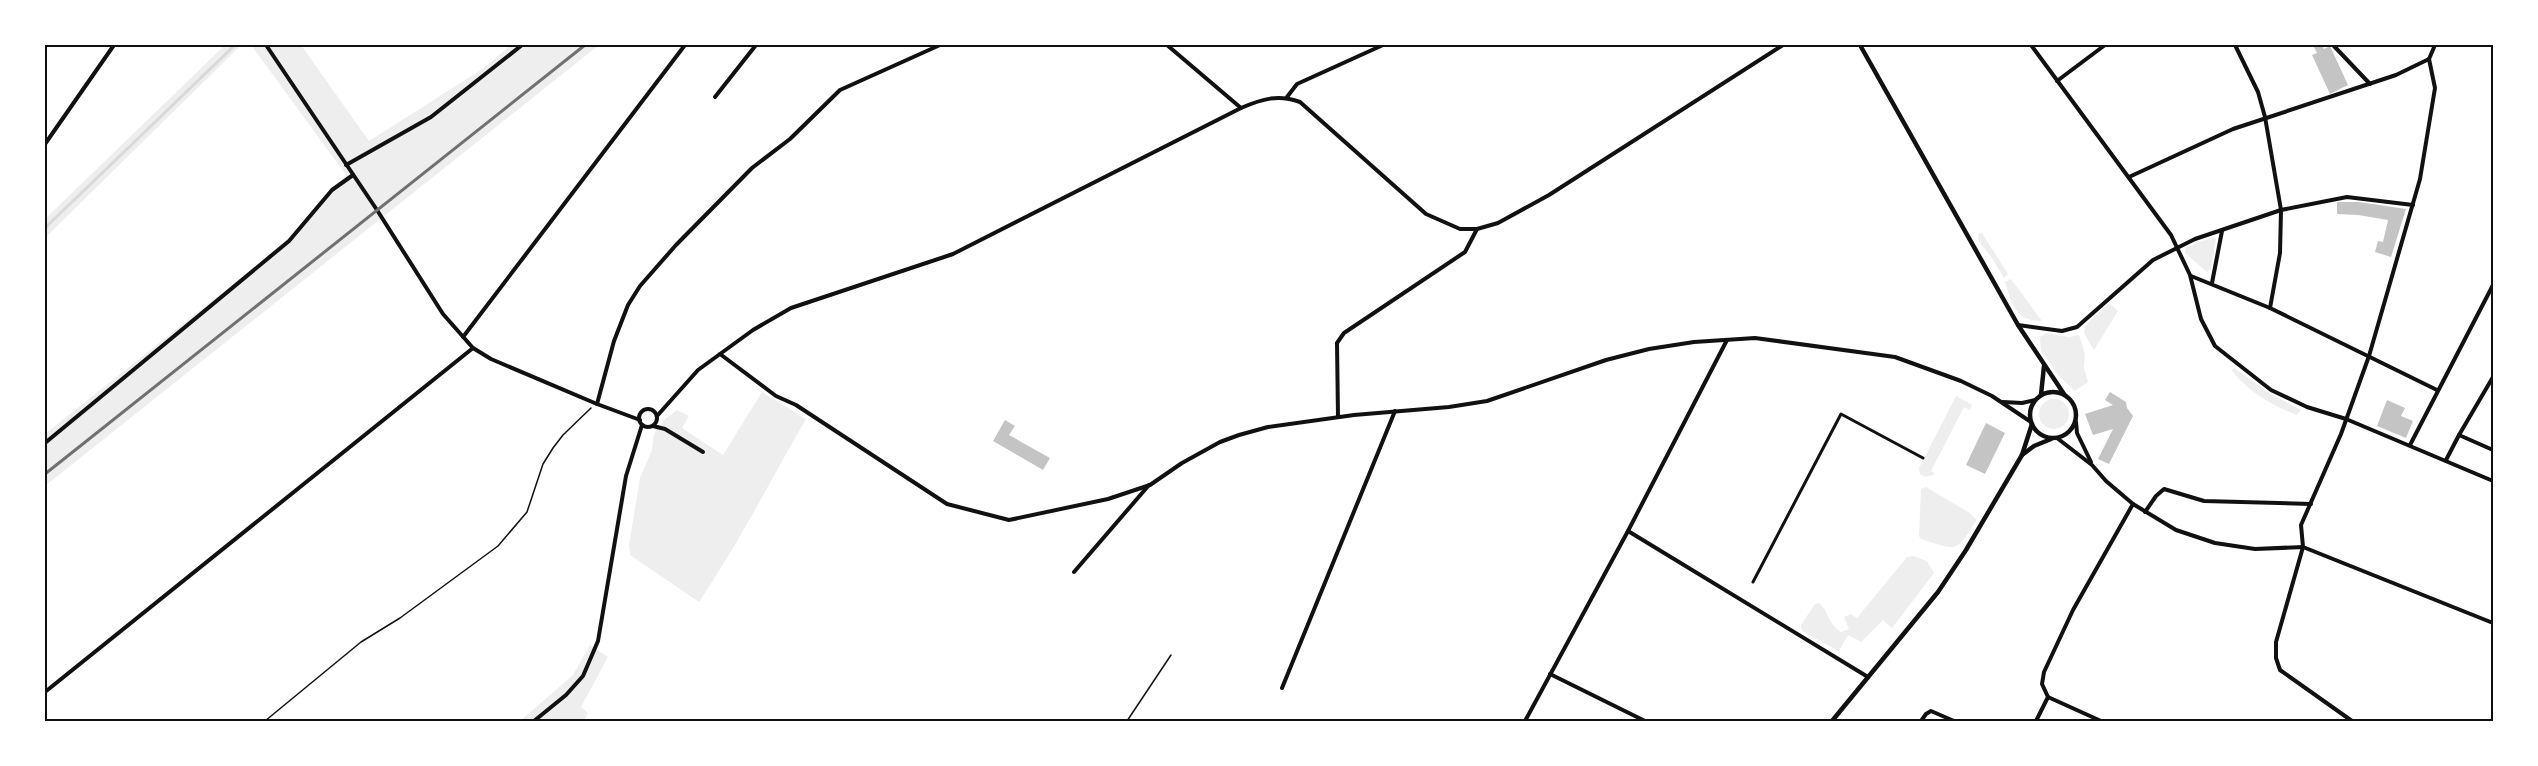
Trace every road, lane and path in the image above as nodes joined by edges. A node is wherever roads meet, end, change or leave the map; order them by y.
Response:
1 (114, 45) edge
2 (266, 45) edge
3 (522, 45) edge
4 (685, 45) edge
5 (756, 45) edge
6 (940, 45) edge
7 (1167, 45) edge
8 (1383, 45) edge
9 (1783, 45) edge
10 (1860, 45) edge
11 (2031, 45) edge
12 (2105, 45) edge
13 (2235, 45) edge
14 (2334, 45) edge
15 (2435, 45) edge
16 (2429, 59) junction
17 (2057, 81) junction
18 (2370, 84) junction
19 (715, 97) dead end
20 (1287, 97) junction
21 (1240, 108) junction
22 (2265, 117) junction
23 (45, 144) edge
24 (346, 165) junction
25 (353, 175) junction
26 (2129, 177) junction
27 (2414, 205) junction
28 (2281, 210) junction
29 (1478, 229) junction
30 (2222, 230) junction
31 (2176, 247) junction
32 (2190, 275) junction
33 (2212, 284) junction
34 (2493, 285) edge
35 (2270, 308) junction
36 (2018, 325) junction
37 (463, 336) junction
38 (1727, 340) junction
39 (473, 348) junction
40 (720, 354) junction
41 (2368, 356) junction
42 (2044, 366) junction
43 (2493, 377) edge
44 (2437, 390) junction
45 (2064, 394) junction
46 (2041, 395) junction
47 (2036, 400) junction
48 (2002, 402) junction
49 (666, 403) junction
50 (597, 405) junction
51 (652, 411) junction
52 (1395, 411) junction
53 (641, 413) junction
54 (629, 414) junction
55 (1338, 417) junction
56 (657, 418) junction
57 (2346, 419) junction
58 (641, 422) junction
59 (2076, 422) junction
60 (2031, 423) junction
61 (650, 427) junction
62 (665, 429) junction
63 (2459, 435) junction
64 (2054, 438) junction
65 (638, 440) junction
66 (45, 443) edge
67 (2410, 445) junction
68 (2493, 450) edge
69 (704, 452) dead end
70 (2022, 455) junction
71 (1923, 458) dead end
72 (2446, 460) junction
73 (2092, 465) junction
74 (2493, 481) edge
75 (1150, 485) junction
76 (2133, 504) junction
77 (2311, 504) junction
78 (2145, 512) junction
79 (1628, 531) junction
80 (2303, 547) junction
81 (1074, 572) dead end
82 (1753, 582) dead end
83 (2493, 623) edge
84 (1171, 655) dead end
85 (1550, 674) junction
86 (1869, 677) junction
87 (1282, 688) dead end
88 (45, 692) edge
89 (2048, 696) junction
90 (265, 721) edge
91 (534, 721) edge
92 (1127, 721) edge
93 (1526, 721) edge
94 (1645, 721) edge
95 (1832, 721) edge
96 (1921, 721) edge
97 (1954, 721) edge
98 (2036, 721) edge
99 (2101, 721) edge
100 (2352, 721) edge

1 - 23 street
2 - 24 street
3 - 24 street
4 - 37 street
5 - 19 street
6 - 50 street
7 - 21 street
8 - 20 street
9 - 29 street
10 - 36 street
11 - 17 street
12 - 17 street
13 - 22 street
14 - 18 street
15 - 16 street
16 - 18 street
16 - 27 street
17 - 26 street
18 - 22 street
20 - 21 street
20 - 29 street
21 - 40 street
22 - 26 street
22 - 28 street
24 - 25 street
25 - 37 street
25 - 66 street
26 - 31 street
27 - 28 street
27 - 41 street
28 - 30 street
28 - 35 street
29 - 55 street
30 - 31 street
30 - 33 street
31 - 32 street
31 - 36 street
32 - 33 street
32 - 57 street
33 - 35 street
34 - 44 street
35 - 41 street
36 - 42 street
37 - 39 street
38 - 48 street
38 - 52 street
38 - 79 street
39 - 50 street
39 - 88 street
40 - 49 street
40 - 75 street
41 - 44 street
41 - 57 street
42 - 45 street
42 - 46 street
43 - 63 street
44 - 67 street
45 - 46 street
45 - 59 street
46 - 47 street
47 - 48 street
47 - 60 street
48 - 60 street
49 - 51 street
49 - 56 street
50 - 54 street
50 - 90 path
51 - 53 street
51 - 56 street
52 - 55 street
52 - 87 street
53 - 54 street
53 - 58 street
54 - 58 street
55 - 75 street
56 - 61 street
56 - 62 street
57 - 67 street
57 - 77 street
58 - 61 street
58 - 65 street
59 - 64 street
59 - 73 street
60 - 64 street
60 - 70 street
61 - 62 street
61 - 65 street
62 - 69 street
63 - 68 street
63 - 72 street
64 - 70 street
64 - 73 street
65 - 91 street
67 - 72 street
70 - 86 street
71 - 82 street
72 - 74 street
73 - 76 street
75 - 81 street
76 - 78 street
76 - 89 street
77 - 78 street
77 - 80 street
78 - 80 street
79 - 85 street
79 - 86 street
80 - 83 street
80 - 100 street
84 - 92 path
85 - 93 street
85 - 94 street
86 - 95 street
89 - 98 street
89 - 99 street
96 - 97 street

